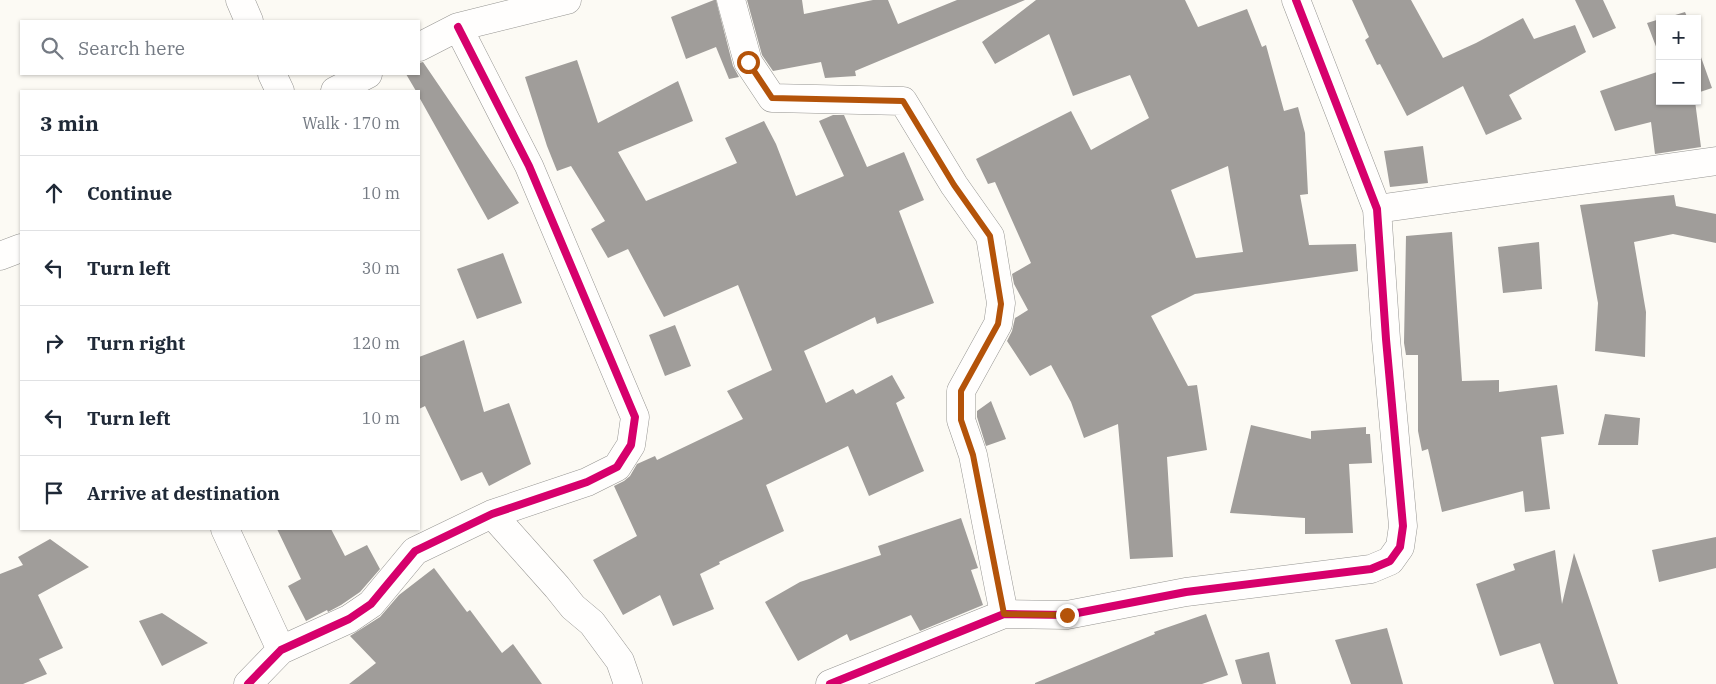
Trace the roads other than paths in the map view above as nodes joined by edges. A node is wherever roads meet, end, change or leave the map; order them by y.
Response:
1 (240, 0) edge
2 (567, 0) edge
3 (731, 0) edge
4 (1296, 0) edge
5 (249, 20) edge
6 (458, 27) junction
7 (420, 46) edge
8 (272, 75) edge
9 (366, 75) edge
10 (280, 90) edge
11 (337, 90) edge
12 (1716, 161) edge
13 (1377, 209) junction
14 (20, 248) edge
15 (0, 256) edge
16 (492, 514) junction
17 (225, 530) edge
18 (1004, 614) junction
19 (281, 650) junction
20 (248, 684) edge
21 (628, 684) edge
22 (830, 684) edge

1 - 5 street
2 - 6 street
3 - 18 street
4 - 13 street
6 - 7 street
6 - 16 street
8 - 10 street
9 - 11 street
12 - 13 street
13 - 18 street
14 - 15 street
16 - 19 street
16 - 21 street
17 - 19 street
18 - 22 street
19 - 20 street

